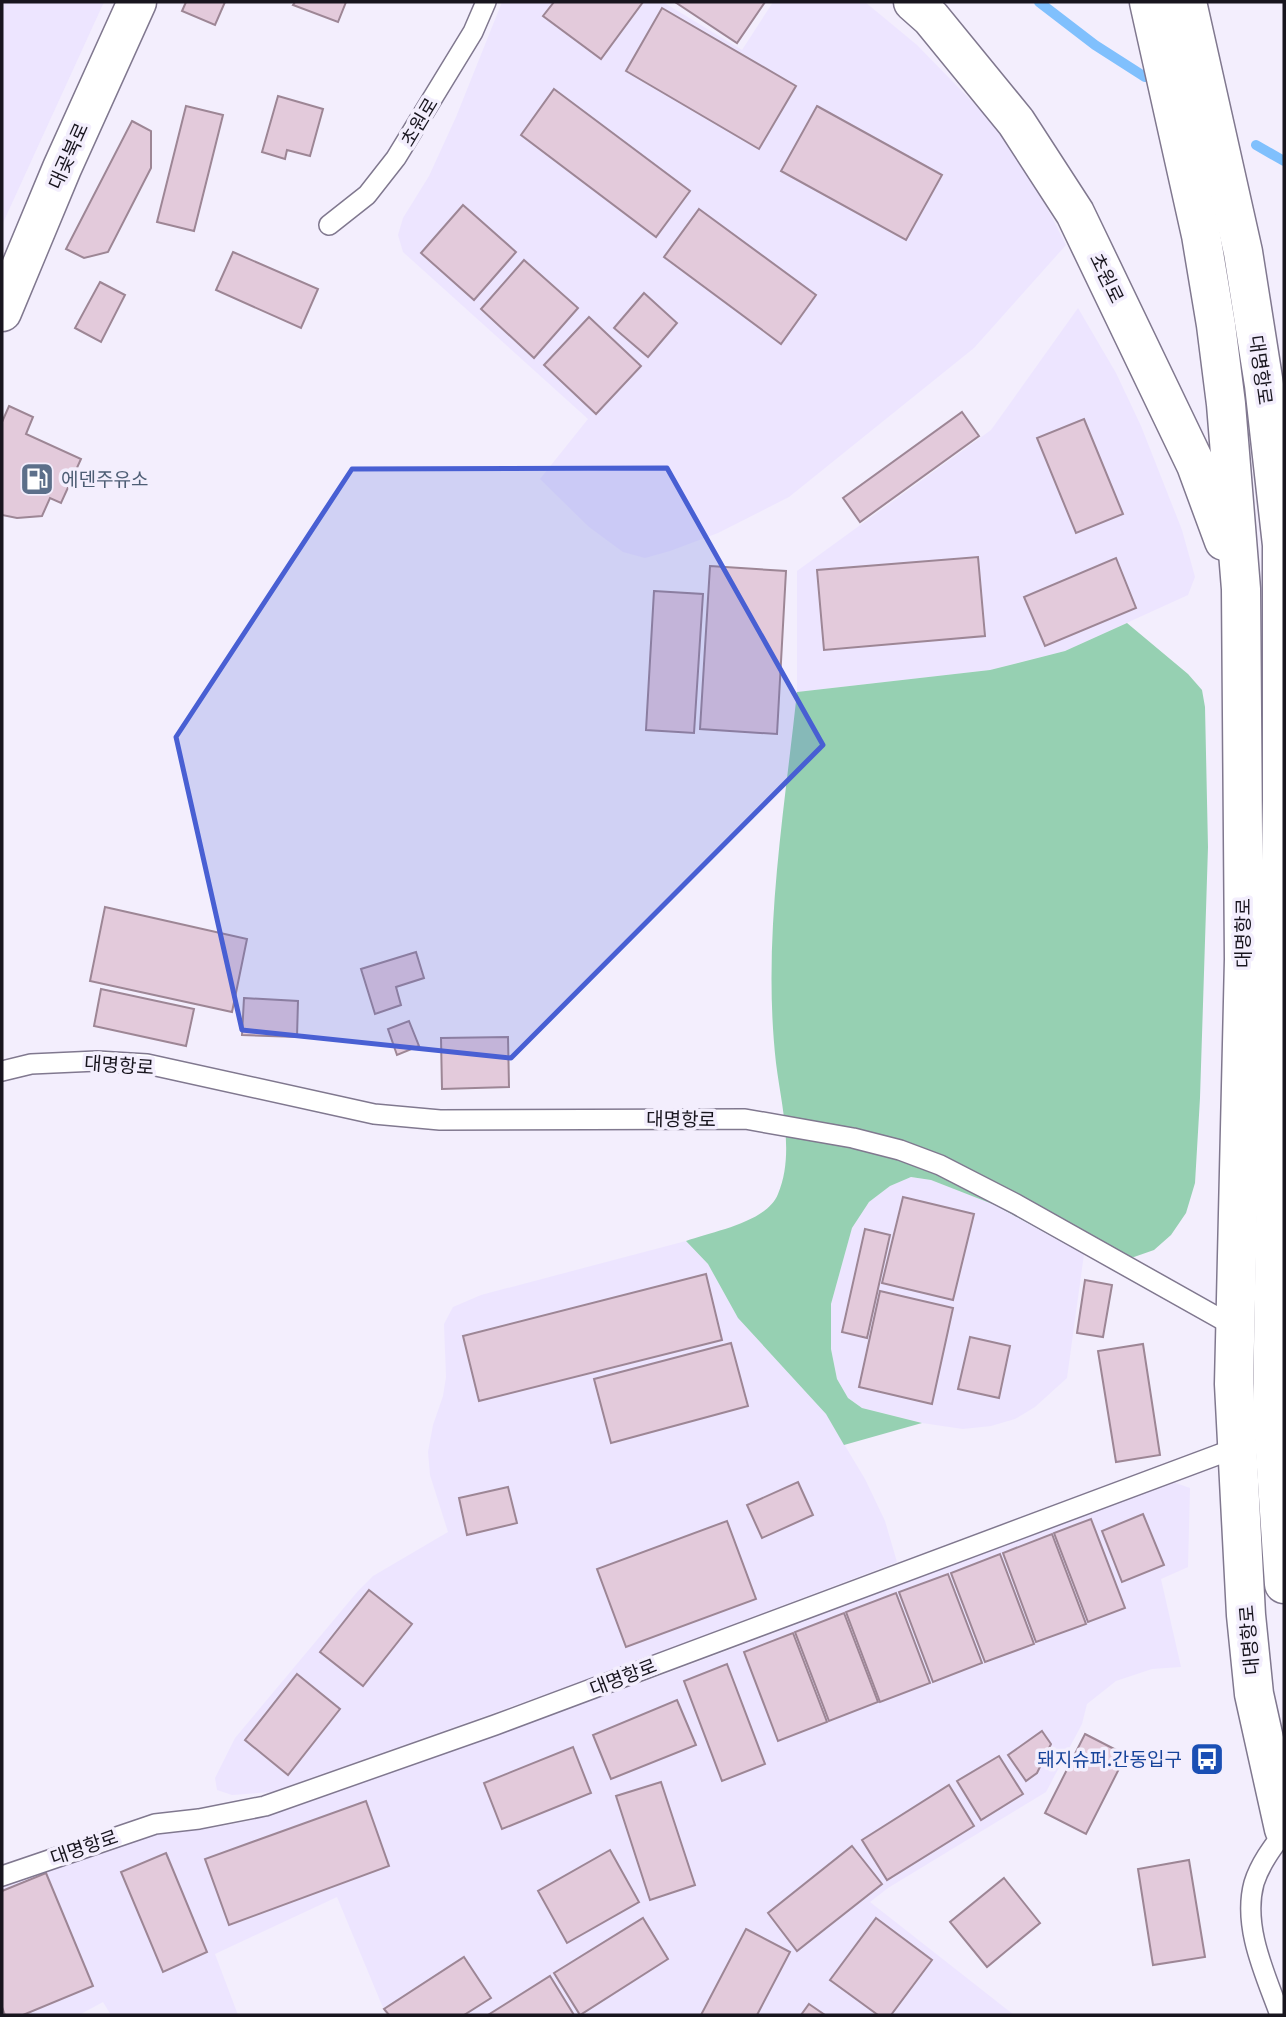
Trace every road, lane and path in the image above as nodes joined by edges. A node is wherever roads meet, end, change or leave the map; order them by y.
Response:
1 (138, 2) edge
2 (486, 2) edge
3 (913, 2) edge
4 (1149, 2) edge
5 (1187, 2) edge
6 (329, 225) dead end
7 (2, 312) edge
8 (1165, 400) junction
9 (1226, 404) junction
10 (1241, 589) junction
11 (1284, 622) edge
12 (2, 1072) edge
13 (1235, 1327) junction
14 (1278, 1409) edge
15 (1236, 1448) junction
16 (1284, 1584) edge
17 (1284, 1830) edge
18 (2, 1876) edge
19 (1280, 2015) edge

1 - 7 main road, 대곶북로
2 - 6 lane, 초원로
3 - 8 main road, 초원로
4 - 9 main road, 대명항로
5 - 11 main road, 대명항로
8 - 9 main road
8 - 10 main road, 초원로
9 - 10 main road, 대명항로
10 - 13 main road, 대명항로
11 - 14 main road, 대명항로
12 - 13 lane, 대명항로
13 - 15 main road, 대명항로
14 - 16 main road, 대명항로
15 - 17 main road, 대명항로
15 - 18 lane, 대명항로
17 - 19 lane

